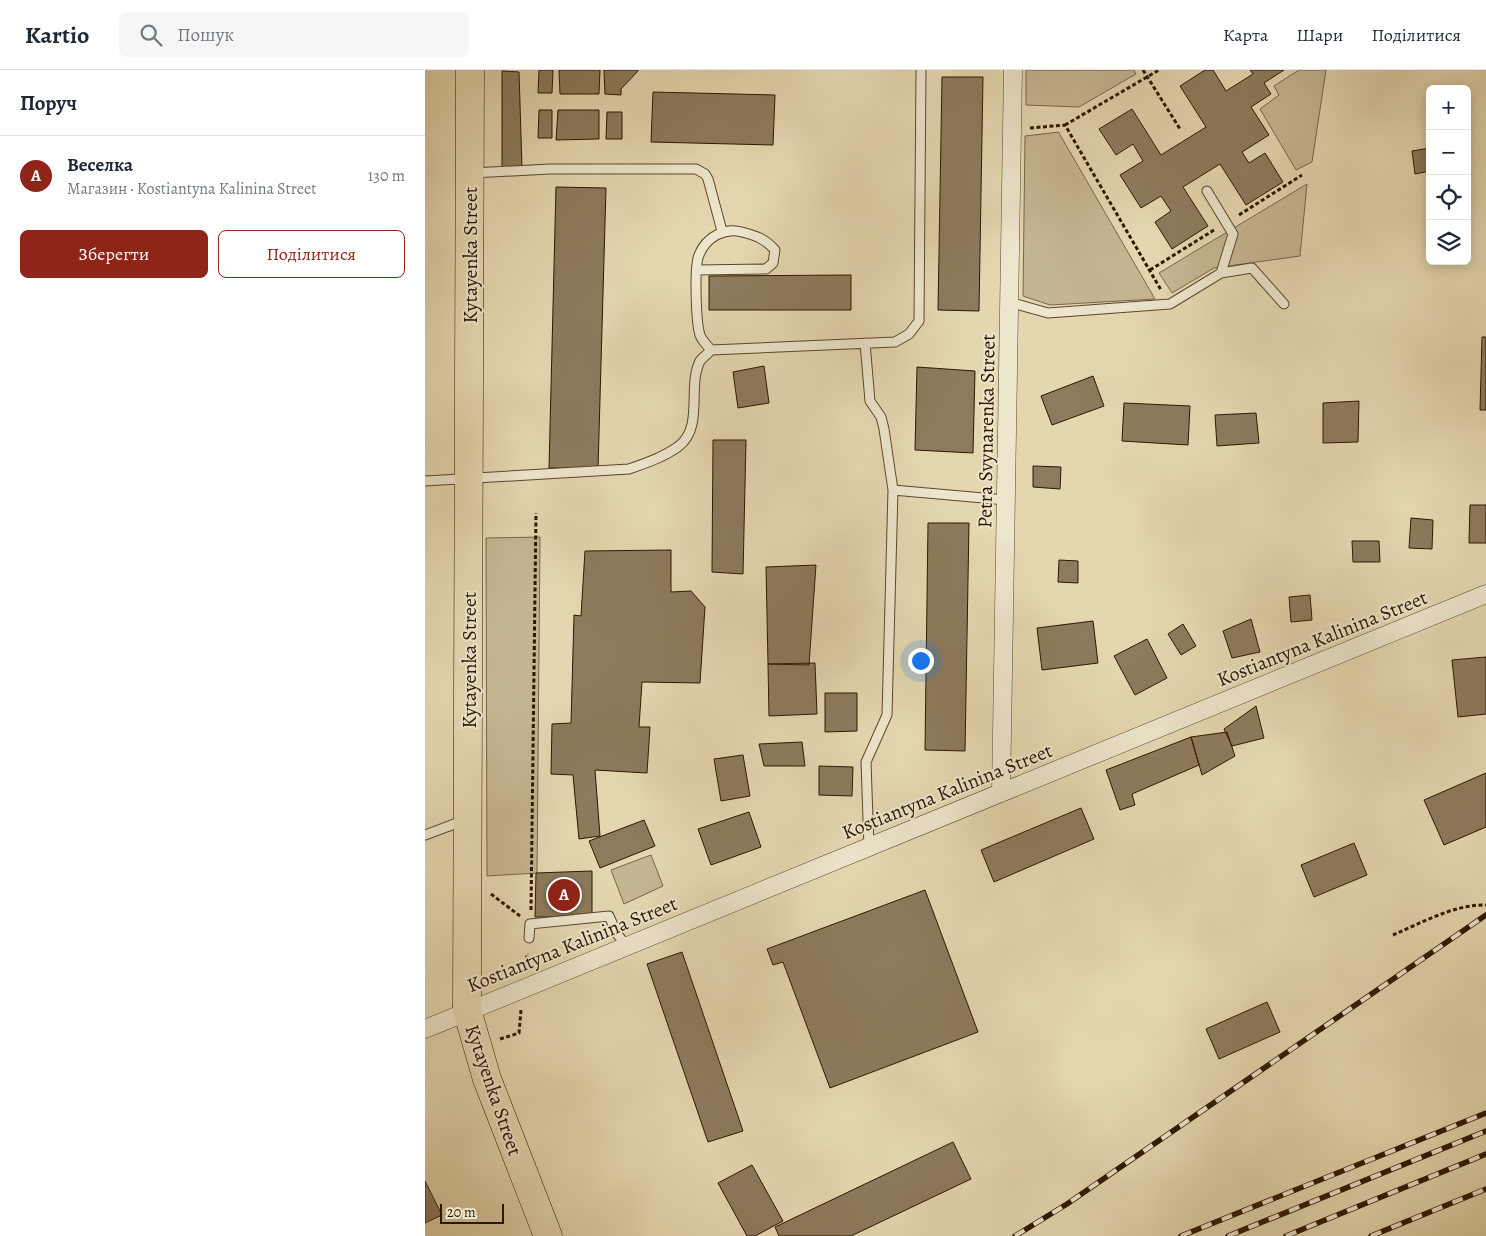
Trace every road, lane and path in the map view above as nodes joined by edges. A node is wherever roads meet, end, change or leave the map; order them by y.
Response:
1 (470, 70) edge
2 (921, 70) edge
3 (1013, 70) edge
4 (1143, 70) edge
5 (1159, 70) edge
6 (1065, 125) junction
7 (1180, 129) dead end
8 (1012, 130) junction
9 (470, 173) junction
10 (1207, 192) dead end
11 (722, 231) junction
12 (697, 270) junction
13 (1221, 273) junction
14 (1165, 296) dead end
15 (1009, 302) junction
16 (1283, 304) dead end
17 (865, 343) junction
18 (711, 350) junction
19 (469, 479) junction
20 (425, 481) edge
21 (893, 490) junction
22 (1006, 500) junction
23 (536, 513) dead end
24 (1486, 594) edge
25 (1001, 793) junction
26 (468, 819) junction
27 (425, 835) edge
28 (869, 847) junction
29 (468, 876) junction
30 (1486, 905) edge
31 (530, 924) junction
32 (1393, 935) dead end
33 (529, 938) joint
34 (626, 945) junction
35 (524, 987) junction
36 (467, 1010) junction
37 (425, 1028) edge
38 (498, 1040) dead end
39 (548, 1236) edge

1 - 9 main road, Kytayenka Street
2 - 17 lane
3 - 8 street, Petra Svynarenka Street
4 - 7 path
5 - 6 path
6 - 8 path
6 - 14 path
8 - 15 street, Petra Svynarenka Street
9 - 11 lane
9 - 19 main road, Kytayenka Street
10 - 13 lane
11 - 12 lane
11 - 12 lane
12 - 18 lane
13 - 15 lane
13 - 16 lane
15 - 22 street, Petra Svynarenka Street
17 - 18 lane
17 - 21 lane
18 - 19 lane
19 - 20 lane
19 - 26 main road, Kytayenka Street
21 - 22 lane
21 - 28 lane
22 - 25 street, Petra Svynarenka Street
23 - 31 path
24 - 25 street, Kostiantyna Kalinina Street
25 - 28 street, Kostiantyna Kalinina Street
26 - 27 lane
26 - 29 main road, Kytayenka Street
28 - 34 street, Kostiantyna Kalinina Street
29 - 31 path
29 - 36 main road, Kytayenka Street
30 - 32 path
31 - 33 lane
31 - 34 lane
33 - 35 path
34 - 35 street, Kostiantyna Kalinina Street
35 - 36 street, Kostiantyna Kalinina Street
35 - 38 path
36 - 37 street, Kostiantyna Kalinina Street
36 - 39 main road, Kytayenka Street

